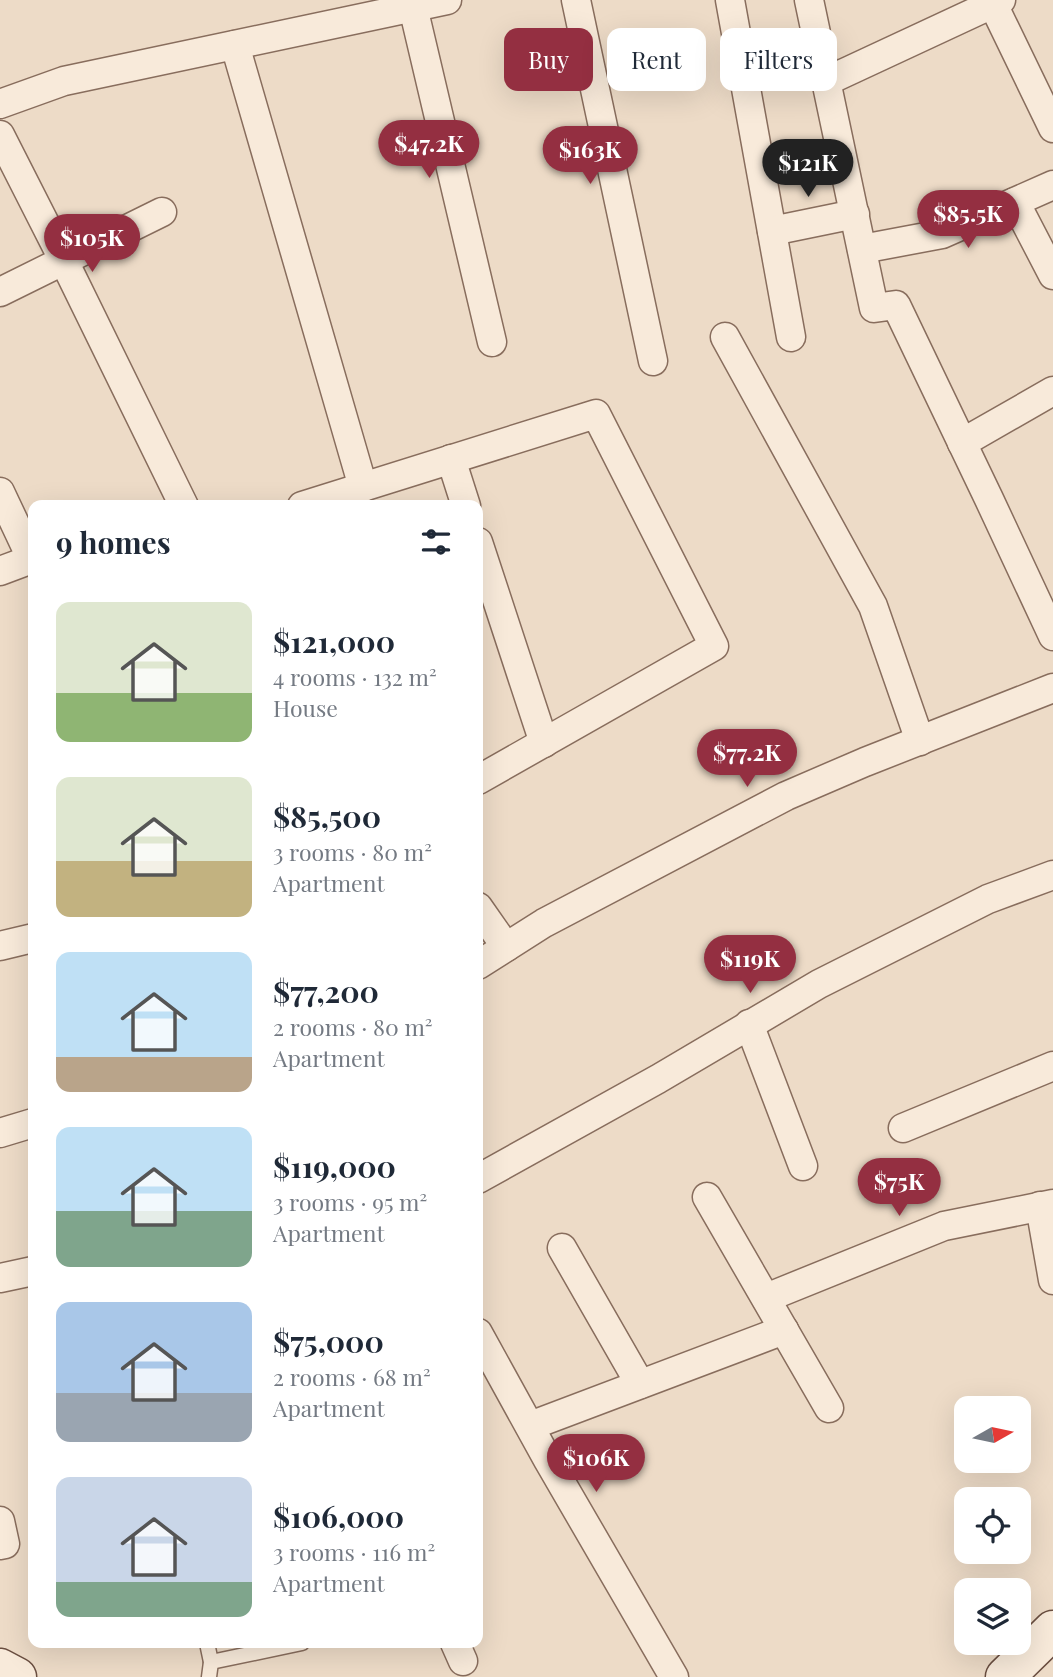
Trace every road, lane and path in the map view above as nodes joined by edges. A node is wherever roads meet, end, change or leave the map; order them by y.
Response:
1 (447, 0) edge
2 (576, 0) edge
3 (730, 0) edge
4 (808, 0) edge
5 (995, 1) edge
6 (413, 7) junction
7 (815, 28) edge
8 (234, 45) junction
9 (837, 76) edge
10 (829, 91) edge
11 (0, 104) edge
12 (1053, 128) edge
13 (0, 135) edge
14 (1053, 185) edge
15 (1016, 202) junction
16 (162, 212) dead end
17 (855, 214) junction
18 (772, 231) junction
19 (862, 249) junction
20 (64, 261) junction
21 (1053, 275) edge
22 (0, 292) edge
23 (725, 337) dead end
24 (790, 337) dead end
25 (492, 342) dead end
26 (653, 362) dead end
27 (1053, 391) edge
28 (962, 443) junction
29 (451, 459) junction
30 (363, 487) junction
31 (0, 492) edge
32 (181, 500) edge
33 (321, 500) edge
34 (464, 500) edge
35 (28, 550) edge
36 (483, 556) edge
37 (28, 562) edge
38 (0, 571) edge
39 (1053, 636) edge
40 (1053, 688) edge
41 (920, 741) junction
42 (544, 743) junction
43 (483, 777) edge
44 (1053, 875) edge
45 (483, 914) edge
46 (28, 939) edge
47 (0, 946) edge
48 (506, 947) junction
49 (483, 962) edge
50 (749, 1024) junction
51 (1053, 1066) edge
52 (28, 1125) edge
53 (903, 1128) dead end
54 (0, 1133) edge
55 (803, 1166) dead end
56 (483, 1176) edge
57 (707, 1197) dead end
58 (1046, 1205) edge
59 (562, 1248) dead end
60 (28, 1272) edge
61 (0, 1279) edge
62 (1053, 1280) edge
63 (766, 1298) junction
64 (784, 1330) junction
65 (483, 1346) edge
66 (640, 1384) junction
67 (829, 1408) dead end
68 (530, 1426) junction
69 (0, 1521) edge
70 (0, 1545) edge
71 (1053, 1630) edge
72 (209, 1648) edge
73 (278, 1648) edge
74 (211, 1662) junction
75 (0, 1668) edge
76 (17, 1677) edge
77 (209, 1677) edge
78 (674, 1677) edge
79 (1005, 1677) edge

1 - 6 street
2 - 26 street
3 - 18 street
4 - 7 street
5 - 9 street
5 - 12 street
6 - 8 street
6 - 25 street
8 - 11 street
8 - 30 street
10 - 17 street
13 - 20 street
14 - 15 street
15 - 19 street
15 - 21 street
16 - 20 street
17 - 18 street
17 - 19 street
18 - 24 street
19 - 28 street
20 - 22 street
20 - 32 street
23 - 41 street
27 - 28 street
28 - 39 street
29 - 30 street
29 - 34 street
29 - 42 street
30 - 33 street
31 - 35 street
36 - 42 street
37 - 38 street
40 - 41 street
41 - 48 street
42 - 43 street
44 - 50 street
45 - 48 street
46 - 47 street
48 - 49 street
50 - 55 street
50 - 56 street
51 - 53 street
52 - 54 street
57 - 63 street
58 - 62 street
58 - 63 street
59 - 66 street
60 - 61 street
63 - 64 street
64 - 66 street
64 - 67 street
65 - 68 street
66 - 68 street
68 - 78 street
69 - 70 street
71 - 79 main road
72 - 74 lane
73 - 74 lane
74 - 77 lane
75 - 76 main road

